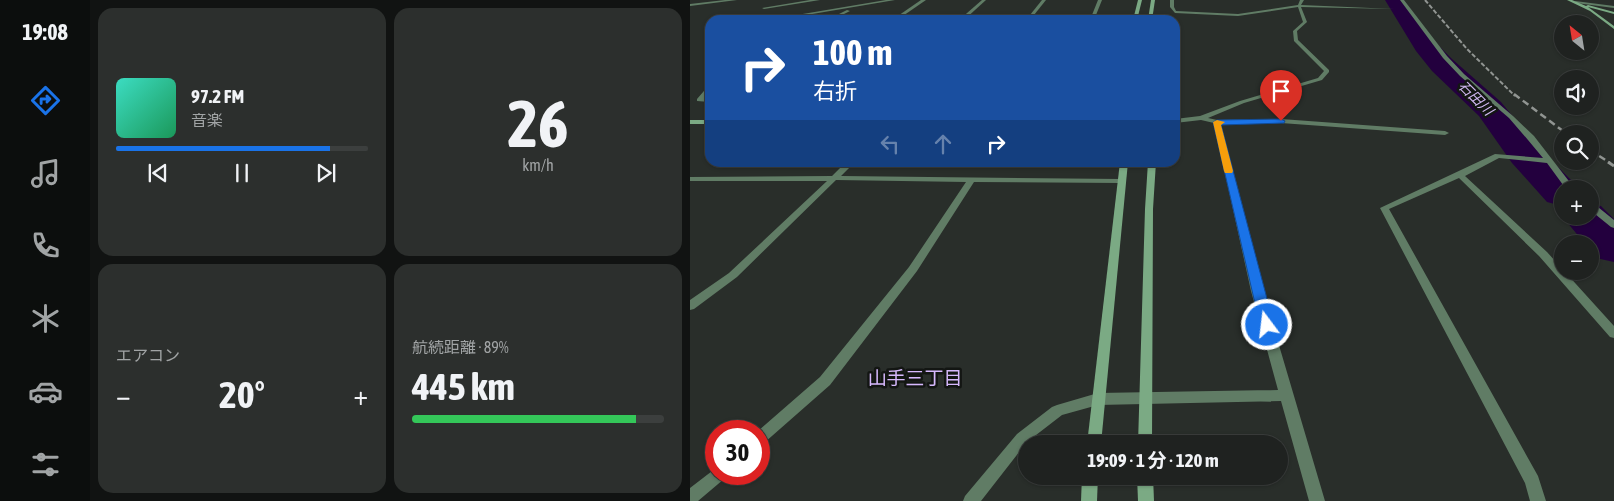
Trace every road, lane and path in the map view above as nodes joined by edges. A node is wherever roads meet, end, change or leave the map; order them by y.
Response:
1 (725, 0) edge
2 (735, 0) edge
3 (762, 0) edge
4 (818, 0) edge
5 (893, 0) edge
6 (924, 0) edge
7 (984, 0) edge
8 (1044, 0) edge
9 (1100, 0) edge
10 (1140, 0) edge
11 (1153, 0) edge
12 (1172, 0) edge
13 (1402, 0) edge
14 (1570, 0) edge
15 (1576, 2) junction
16 (1301, 3) edge
17 (690, 5) edge
18 (859, 6) junction
19 (1614, 7) edge
20 (764, 8) junction
21 (1392, 9) dead end
22 (1614, 13) edge
23 (764, 14) dead end
24 (801, 15) edge
25 (840, 15) edge
26 (902, 15) edge
27 (967, 15) edge
28 (1032, 15) edge
29 (1094, 15) edge
30 (1136, 15) edge
31 (1151, 15) edge
32 (1614, 28) edge
33 (705, 92) edge
34 (705, 100) edge
35 (1201, 118) junction
36 (1180, 120) edge
37 (690, 122) edge
38 (705, 122) edge
39 (1217, 122) junction
40 (1444, 133) dead end
41 (1548, 161) junction
42 (846, 167) edge
43 (1123, 167) edge
44 (1152, 167) edge
45 (1460, 175) junction
46 (836, 178) junction
47 (694, 179) edge
48 (971, 180) junction
49 (1563, 180) edge
50 (1121, 181) junction
51 (690, 185) edge
52 (1599, 212) edge
53 (1614, 225) edge
54 (690, 306) edge
55 (1614, 334) edge
56 (1286, 394) junction
57 (1146, 398) junction
58 (1098, 399) junction
59 (770, 429) edge
60 (1095, 435) edge
61 (1146, 435) edge
62 (705, 485) edge
63 (1090, 485) edge
64 (1145, 485) edge
65 (690, 498) edge
66 (971, 501) edge
67 (1089, 501) edge
68 (1146, 501) edge
69 (1316, 501) edge
70 (1538, 501) edge

1 - 2 street
1 - 17 street
3 - 20 street
4 - 20 street
5 - 18 street
6 - 26 street
7 - 27 street
8 - 28 street
9 - 29 street
10 - 30 street
11 - 31 street
12 - 16 street
13 - 41 street
14 - 15 street
15 - 19 street
15 - 22 street
15 - 32 street
16 - 21 street
16 - 35 street
18 - 24 street
18 - 25 street
20 - 23 street
33 - 34 street
35 - 36 street
35 - 39 street
37 - 38 street
39 - 40 street
39 - 56 street
41 - 45 street
41 - 49 street
42 - 46 street
43 - 50 street
44 - 57 street
45 - 55 street
45 - 70 street
46 - 47 street
46 - 48 street
46 - 54 street
47 - 51 street
48 - 50 street
48 - 59 street
50 - 58 street
52 - 53 street
56 - 57 street
56 - 69 street
57 - 58 street
57 - 61 street
58 - 60 street
58 - 66 street
62 - 65 street
63 - 67 street
64 - 68 street

